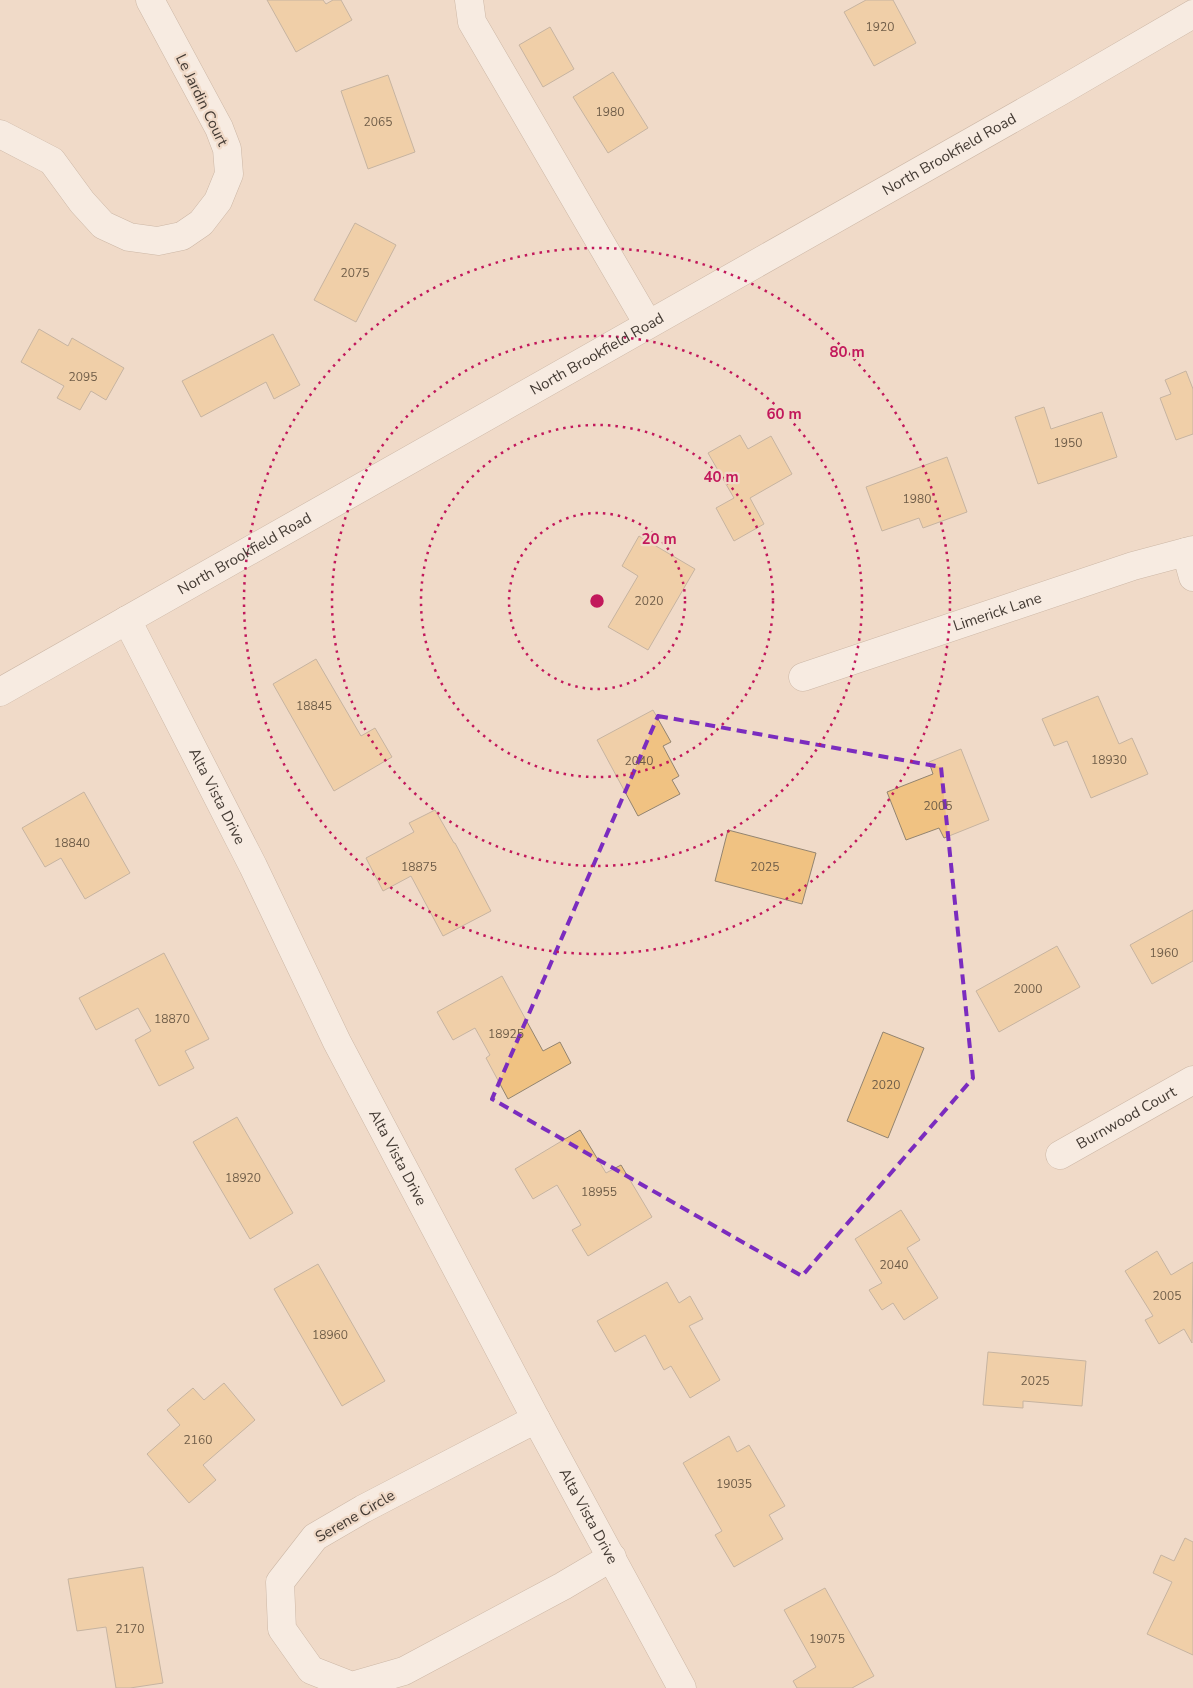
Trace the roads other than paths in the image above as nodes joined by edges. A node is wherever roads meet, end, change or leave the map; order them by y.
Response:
1 (150, 0) edge
2 (469, 0) edge
3 (1193, 14) edge
4 (0, 134) edge
5 (648, 324) junction
6 (1191, 559) edge
7 (127, 620) junction
8 (803, 677) dead end
9 (0, 692) edge
10 (1193, 1080) edge
11 (1060, 1155) dead end
12 (536, 1419) junction
13 (612, 1557) junction
14 (682, 1688) edge

1 - 4 street, Le Jardin Court
2 - 5 street
3 - 5 street, North Brookfield Road
5 - 7 street, North Brookfield Road
6 - 8 street, Limerick Lane
7 - 9 street, North Brookfield Road
7 - 12 street, Alta Vista Drive
10 - 11 street, Burnwood Court
12 - 13 street, Alta Vista Drive
12 - 13 street, Serene Circle
13 - 14 street, Alta Vista Drive

